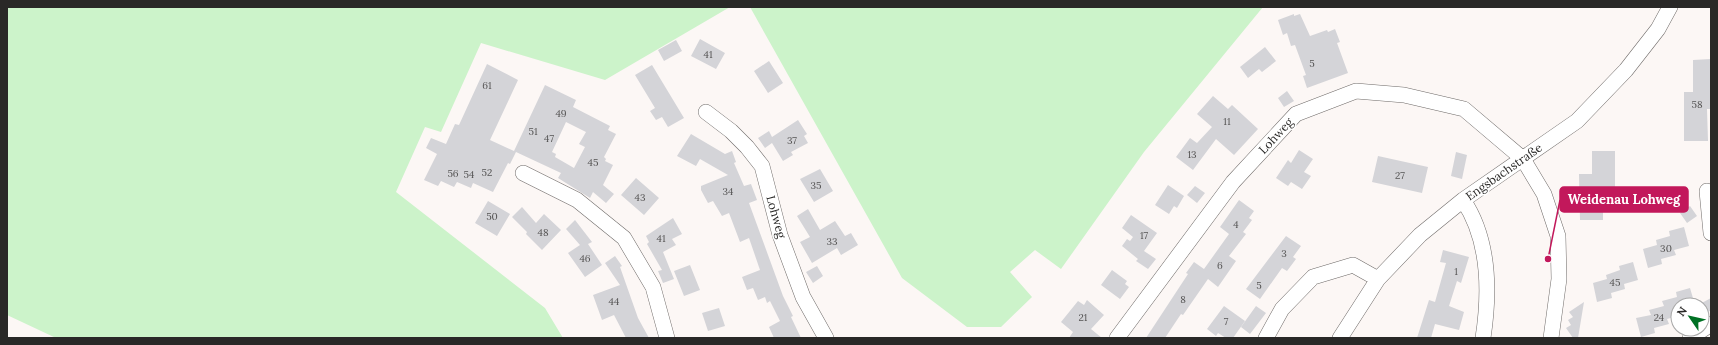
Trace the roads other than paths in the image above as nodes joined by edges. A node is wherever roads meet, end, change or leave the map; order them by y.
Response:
1 (1670, 7) edge
2 (706, 112) dead end
3 (1523, 159) junction
4 (524, 173) dead end
5 (1707, 191) dead end
6 (1463, 200) junction
7 (1711, 233) edge
8 (1378, 279) junction
9 (1711, 324) edge
10 (667, 338) edge
11 (826, 338) edge
12 (1117, 338) edge
13 (1266, 338) edge
14 (1340, 338) edge
15 (1483, 338) edge
16 (1551, 338) edge
17 (1690, 338) edge

1 - 3 street, Engsbachstraße
2 - 11 street, Lohweg
3 - 6 street, Engsbachstraße
3 - 12 street, Lohweg
3 - 16 street, Lohweg
4 - 10 street
5 - 7 street
6 - 8 street, Engsbachstraße
6 - 15 street
8 - 13 street
8 - 14 street, Engsbachstraße
9 - 17 street

